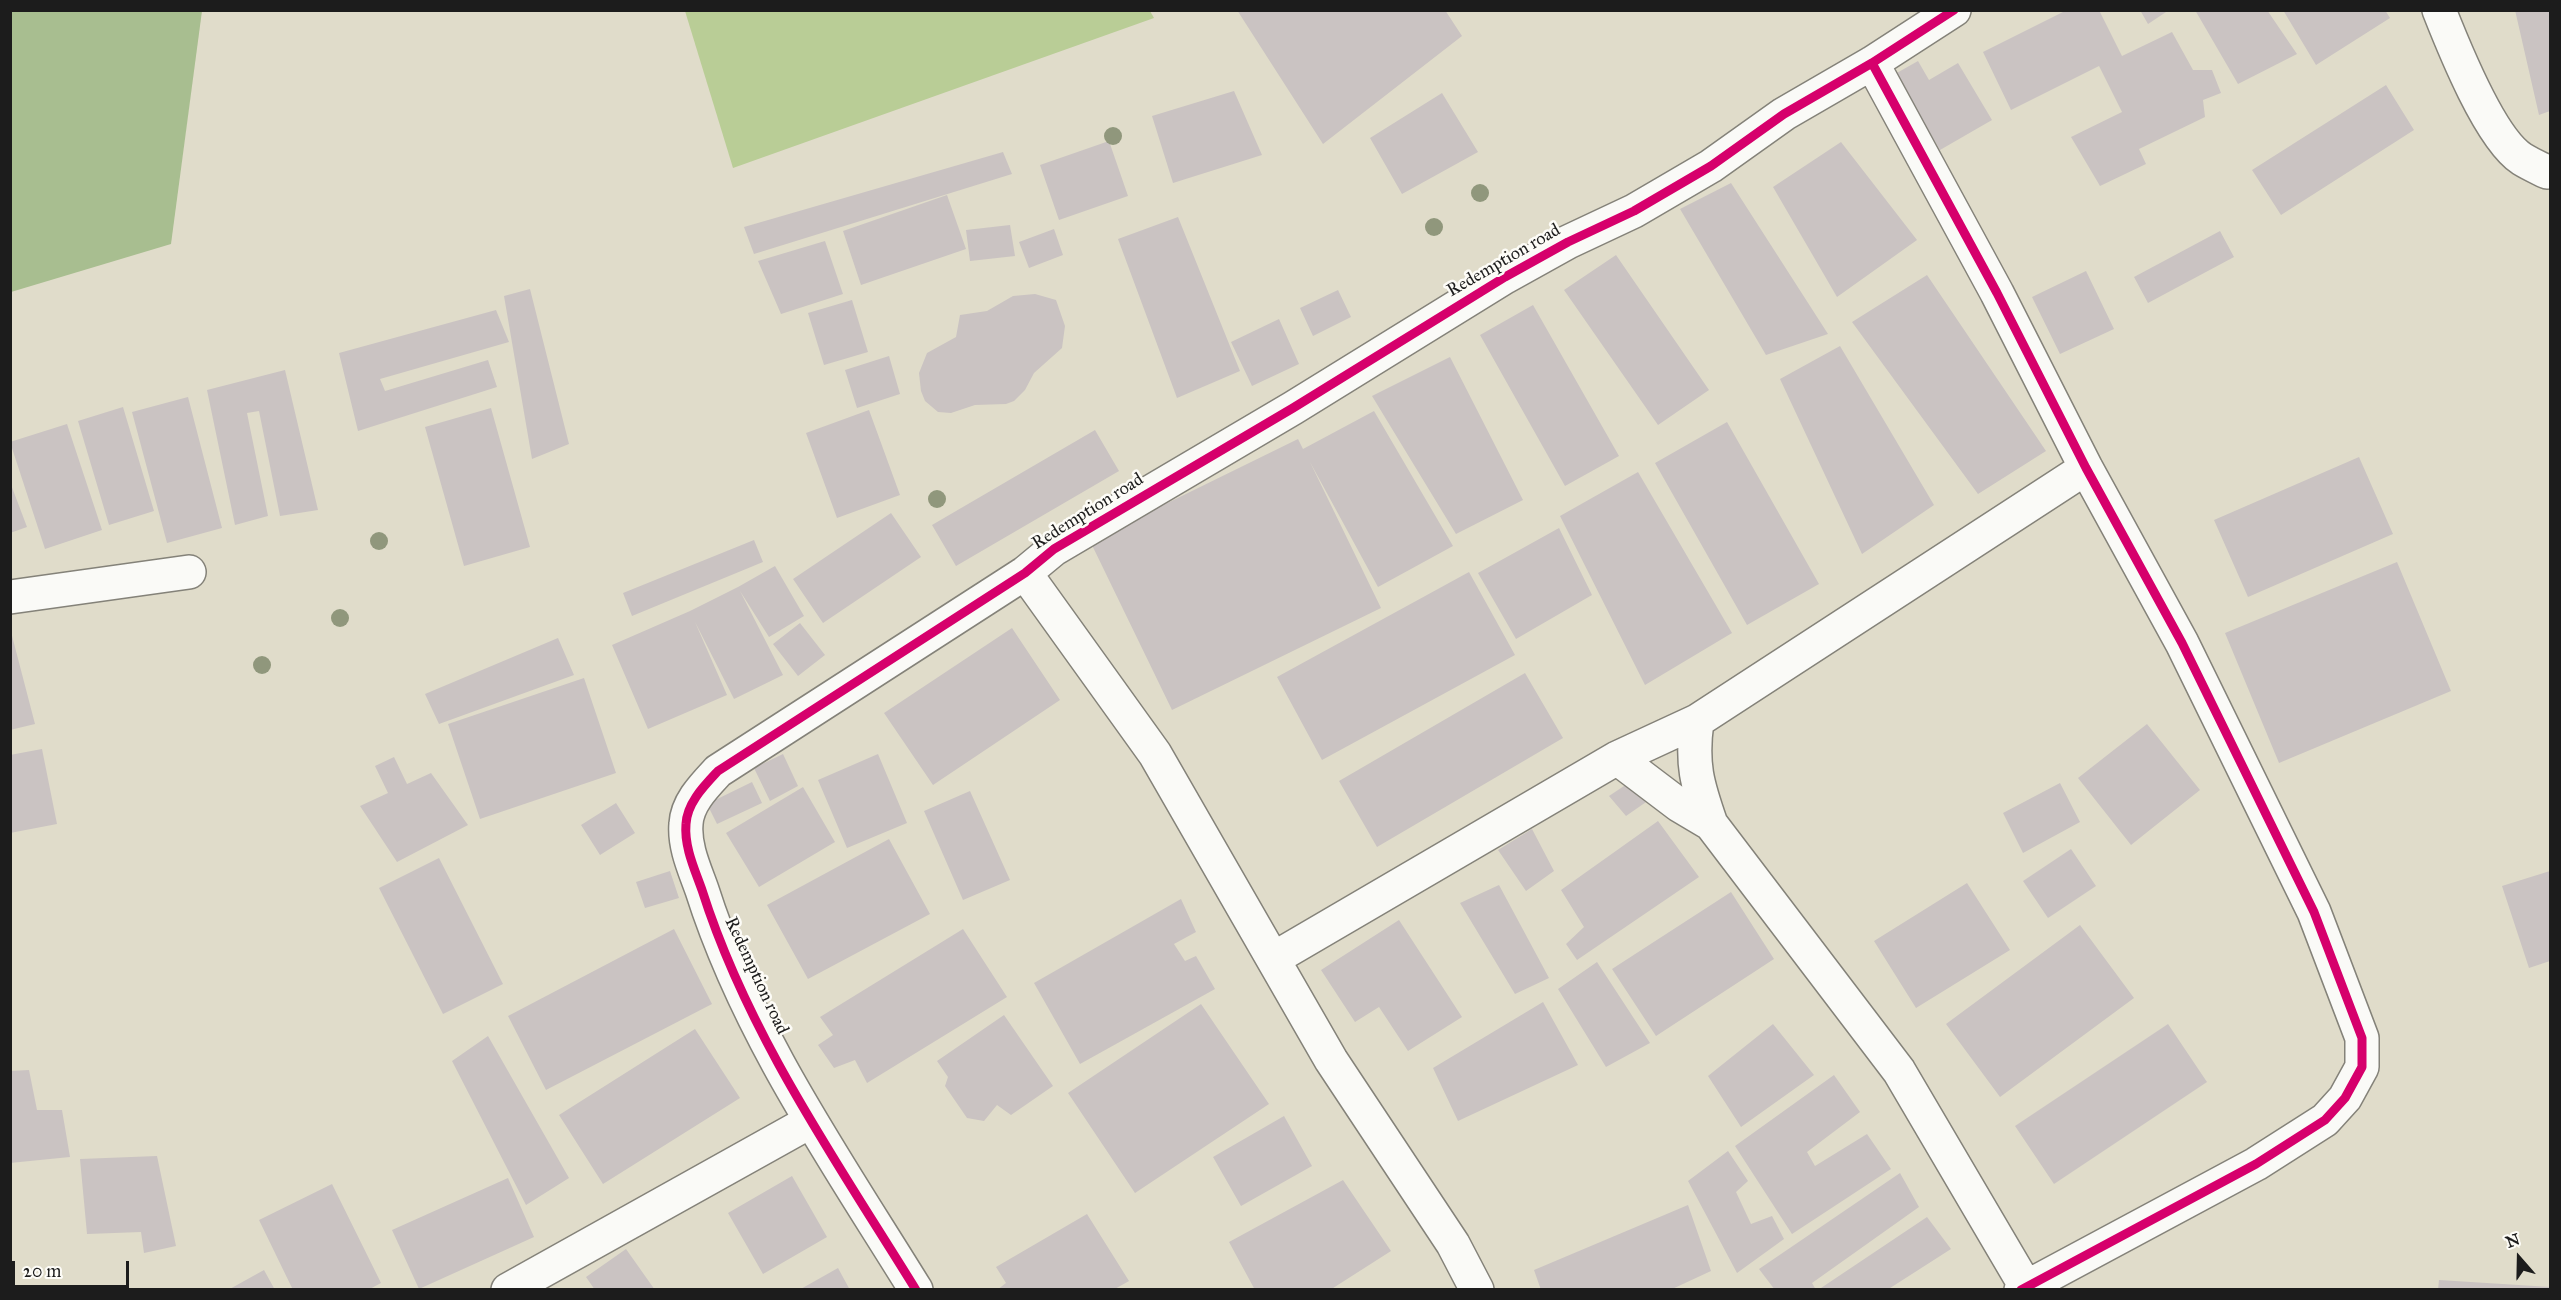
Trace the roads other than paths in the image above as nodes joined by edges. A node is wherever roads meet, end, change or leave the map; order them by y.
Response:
1 (1954, 10) edge
2 (2439, 10) edge
3 (1872, 63) junction
4 (2549, 176) edge
5 (2086, 468) junction
6 (189, 572) dead end
7 (1025, 573) junction
8 (10, 597) edge
9 (1696, 721) junction
10 (1617, 758) junction
11 (1711, 824) junction
12 (1274, 960) junction
13 (811, 1121) junction
14 (2023, 1288) edge
15 (508, 1290) edge
16 (916, 1290) edge
17 (1477, 1290) edge

1 - 3 street, Redemption road
2 - 4 street
3 - 5 street
3 - 7 street, Redemption road
5 - 9 street
5 - 14 street
6 - 8 street
7 - 12 street
7 - 13 street, Redemption road
9 - 10 street
9 - 11 street
10 - 11 street
10 - 12 street
11 - 14 street
12 - 17 street
13 - 15 street
13 - 16 street, Redemption road

